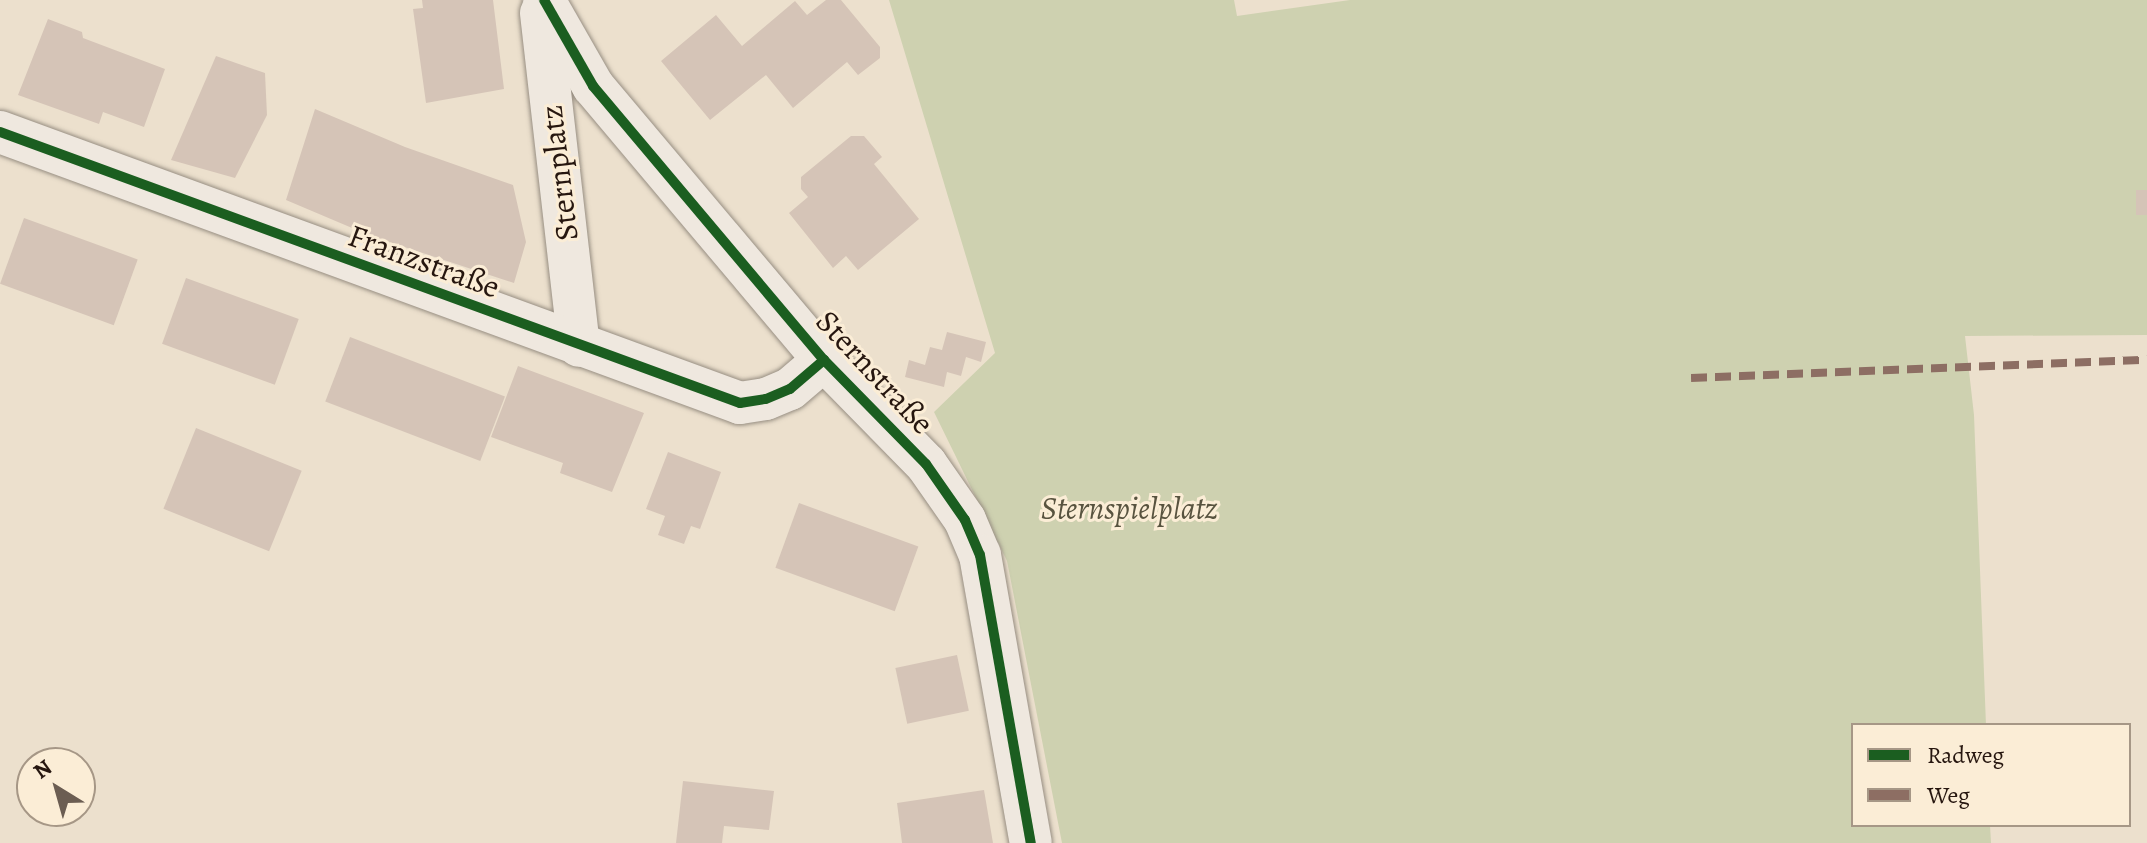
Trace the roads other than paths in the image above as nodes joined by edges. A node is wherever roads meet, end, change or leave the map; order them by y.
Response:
1 (541, 0) edge
2 (0, 132) edge
3 (579, 346) junction
4 (824, 360) junction
5 (1031, 843) edge

1 - 3 street, Sternplatz
1 - 4 street, Sternstraße
2 - 3 street, Franzstraße
3 - 4 street, Franzstraße
4 - 5 street, Sternstraße

